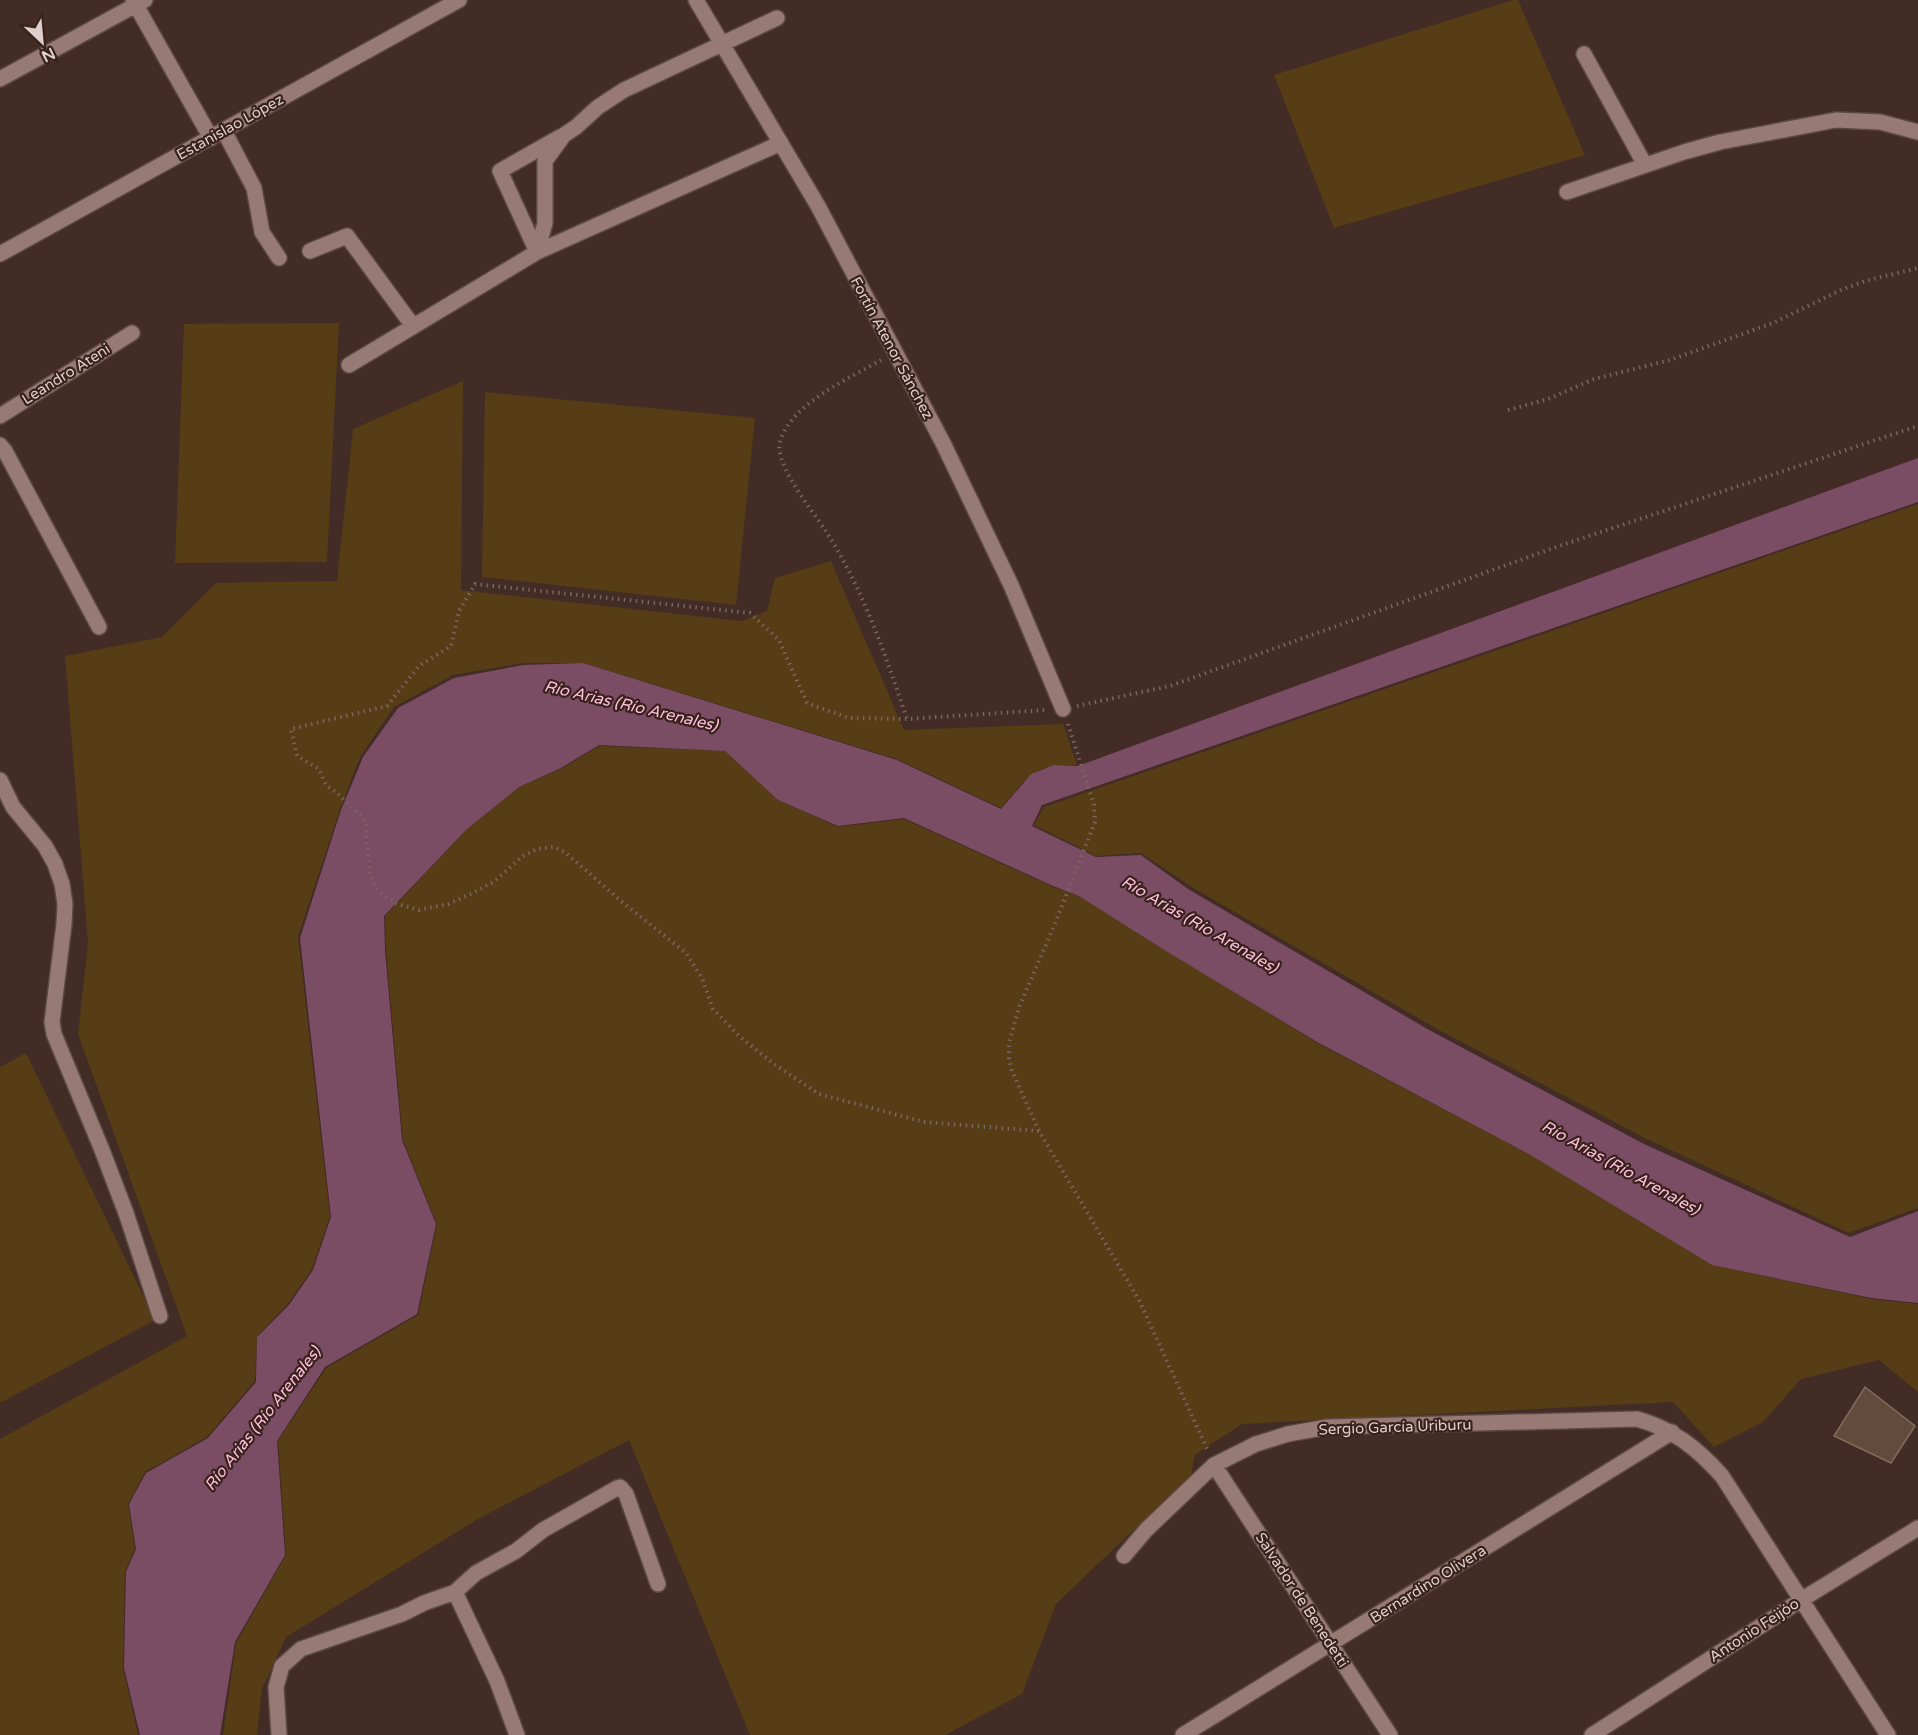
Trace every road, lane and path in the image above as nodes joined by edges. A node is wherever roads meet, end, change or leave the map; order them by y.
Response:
1 (459, 0) edge
2 (696, 0) edge
3 (138, 2) edge
4 (777, 18) dead end
5 (721, 44) junction
6 (1584, 54) dead end
7 (0, 79) edge
8 (1918, 132) edge
9 (218, 134) junction
10 (564, 135) junction
11 (781, 143) junction
12 (1645, 165) junction
13 (1567, 192) dead end
14 (310, 251) dead end
15 (537, 252) junction
16 (0, 254) edge
17 (279, 258) dead end
18 (1918, 268) edge
19 (412, 326) junction
20 (132, 333) dead end
21 (895, 352) junction
22 (349, 365) dead end
23 (1508, 410) dead end
24 (0, 416) edge
25 (1918, 426) edge
26 (0, 445) edge
27 (99, 627) dead end
28 (1063, 709) junction
29 (907, 719) junction
30 (0, 780) edge
31 (6, 810) edge
32 (1039, 1131) junction
33 (160, 1316) dead end
34 (1672, 1432) junction
35 (1214, 1465) junction
36 (1918, 1528) edge
37 (1124, 1556) dead end
38 (658, 1584) dead end
39 (455, 1592) junction
40 (1801, 1600) junction
41 (1331, 1643) junction
42 (279, 1735) edge
43 (517, 1735) edge
44 (1183, 1735) edge
45 (1390, 1735) edge
46 (1592, 1735) edge
47 (1888, 1735) edge

1 - 9 street, Estanislao López
2 - 5 street, Fortín Atenor Sánchez
3 - 7 street
3 - 9 street
4 - 5 street
5 - 10 street
5 - 11 street, Fortín Atenor Sánchez
6 - 12 street
8 - 12 street
9 - 16 street, Estanislao López
9 - 17 street
10 - 15 street
10 - 15 street
11 - 15 street
11 - 21 street, Fortín Atenor Sánchez
12 - 13 street
14 - 19 street
15 - 19 street
18 - 23 path
19 - 22 street
20 - 24 street, Leandro Ateni
21 - 28 street, Fortín Atenor Sánchez
21 - 29 path
25 - 28 path
26 - 27 street
28 - 29 path
28 - 32 path
29 - 32 path
30 - 31 street
31 - 33 street
32 - 35 path
34 - 35 street, Sergio García Uriburu
34 - 40 street, Sergio García Uriburu
34 - 41 street, Bernardino Olivera
35 - 37 street, Sergio García Uriburu
35 - 41 street, Salvador de Benedetti
36 - 40 street, Antonio Feijóo
38 - 39 street
39 - 42 street
39 - 43 street
40 - 46 street, Antonio Feijóo
40 - 47 street, Sergio García Uriburu
41 - 44 street, Bernardino Olivera
41 - 45 street, Salvador de Benedetti

